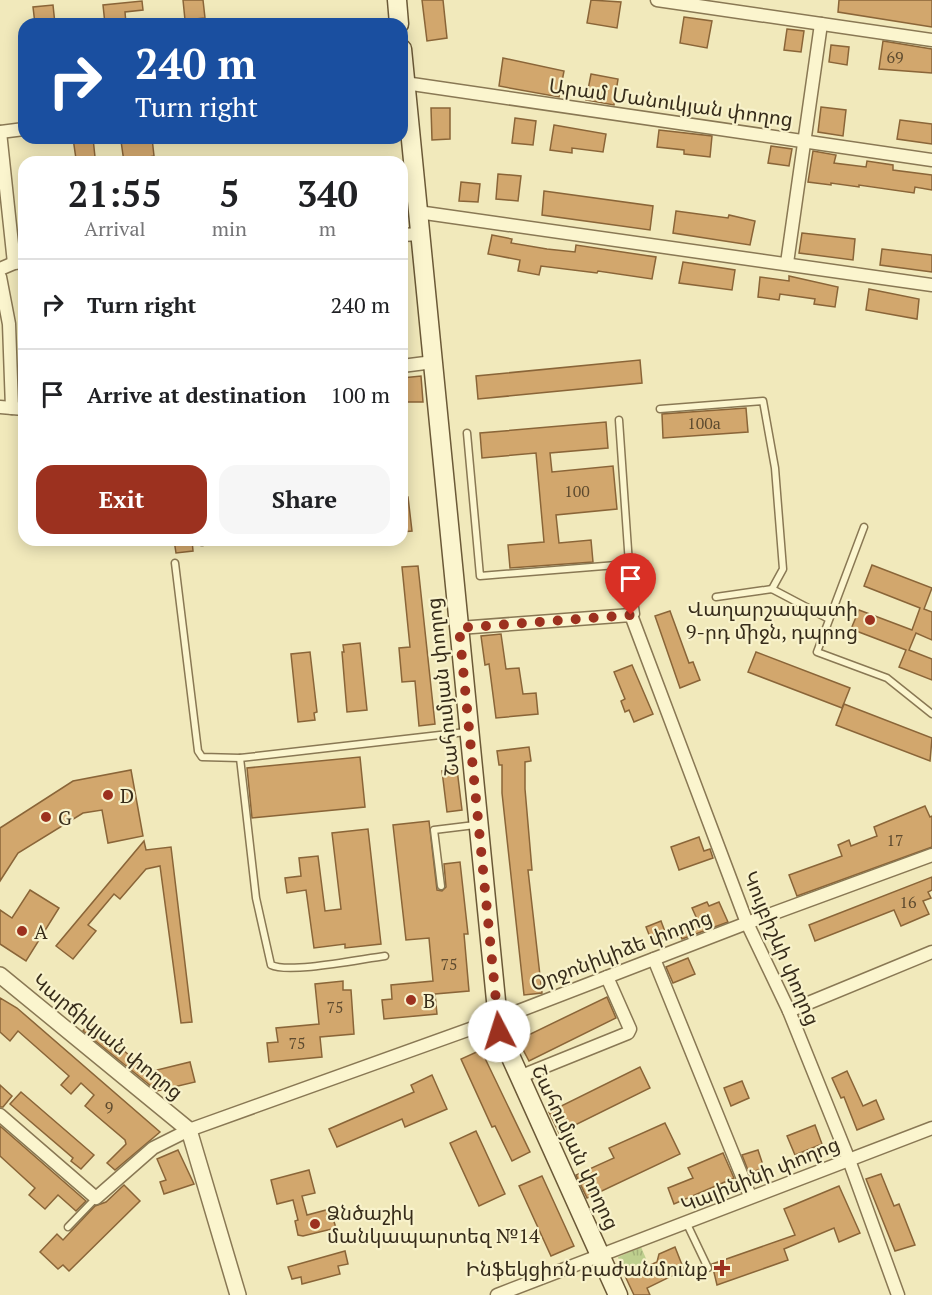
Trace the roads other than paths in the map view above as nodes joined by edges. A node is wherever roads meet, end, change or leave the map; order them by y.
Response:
1 (397, 0) edge
2 (657, 0) edge
3 (398, 18) edge
4 (821, 24) junction
5 (932, 40) edge
6 (408, 92) edge
7 (408, 120) edge
8 (18, 130) edge
9 (0, 132) edge
10 (804, 139) junction
11 (932, 160) edge
12 (418, 212) junction
13 (411, 234) edge
14 (18, 255) edge
15 (18, 262) edge
16 (787, 263) junction
17 (0, 269) edge
18 (0, 277) edge
19 (932, 285) edge
20 (433, 362) junction
21 (408, 365) edge
22 (12, 408) edge
23 (660, 409) dead end
24 (619, 420) dead end
25 (467, 433) dead end
26 (864, 527) dead end
27 (175, 563) dead end
28 (629, 564) junction
29 (772, 589) junction
30 (716, 597) dead end
31 (634, 615) junction
32 (829, 619) junction
33 (459, 628) junction
34 (932, 714) edge
35 (470, 732) junction
36 (240, 759) junction
37 (479, 825) junction
38 (932, 855) edge
39 (441, 886) dead end
40 (747, 922) junction
41 (932, 952) edge
42 (385, 956) dead end
43 (654, 959) junction
44 (0, 975) edge
45 (607, 977) junction
46 (789, 1011) junction
47 (498, 1019) junction
48 (519, 1077) junction
49 (0, 1115) edge
50 (932, 1128) edge
51 (189, 1130) junction
52 (849, 1160) junction
53 (750, 1196) junction
54 (96, 1198) junction
55 (687, 1224) junction
56 (68, 1227) dead end
57 (601, 1256) junction
58 (708, 1268) dead end
59 (238, 1295) edge
60 (497, 1295) edge
61 (618, 1295) edge
62 (898, 1295) edge

1 - 3 main road
2 - 4 street
4 - 5 street
4 - 10 street
6 - 10 street, Արամ Մանուկյան փողոց
7 - 12 main road, Շահումյան փողոց
8 - 9 street
9 - 14 street
10 - 11 street, Արամ Մանուկյան փողոց
10 - 16 street
12 - 13 main road, Շահումյան փողոց
12 - 16 street
13 - 20 main road, Շահումյան փողոց
15 - 17 street
16 - 19 street
18 - 22 street
20 - 21 street
20 - 33 main road, Շահումյան փողոց
23 - 29 lane
24 - 28 lane
25 - 28 lane
26 - 32 lane
27 - 36 lane
28 - 31 lane
29 - 30 lane
29 - 32 lane
31 - 33 street
31 - 40 street, Կույբիշևի փողոց
32 - 34 lane
33 - 35 main road, Շահումյան փողոց
35 - 36 lane
35 - 37 main road, Շահումյան փողոց
36 - 42 lane
37 - 39 lane
37 - 47 main road, Շահումյան փողոց
38 - 40 street, Օրջոնիկիձե փողոց
40 - 43 street, Օրջոնիկիձե փողոց
40 - 46 street, Կույբիշևի փողոց
41 - 46 street
43 - 45 street, Օրջոնիկիձե փողոց
43 - 53 street
44 - 51 street, Կարճիկյան փողոց
45 - 47 street, Օրջոնիկիձե փողոց
45 - 48 street
46 - 52 street, Կույբիշևի փողոց
47 - 48 main road, Շահումյան փողոց
47 - 51 street, Օրջոնիկիձե փողոց
48 - 57 main road, Շահումյան փողոց
49 - 54 street
50 - 52 street, Կալինինի փողոց
51 - 54 street, Օրջոնիկիձե փողոց
51 - 59 street
52 - 53 street, Կալինինի փողոց
52 - 62 street, Կույբիշևի փողոց
53 - 55 street, Կալինինի փողոց
54 - 56 lane
55 - 57 street, Կալինինի փողոց
55 - 58 lane
57 - 60 street, Կալինինի փողոց
57 - 61 main road, Շահումյան փողոց

